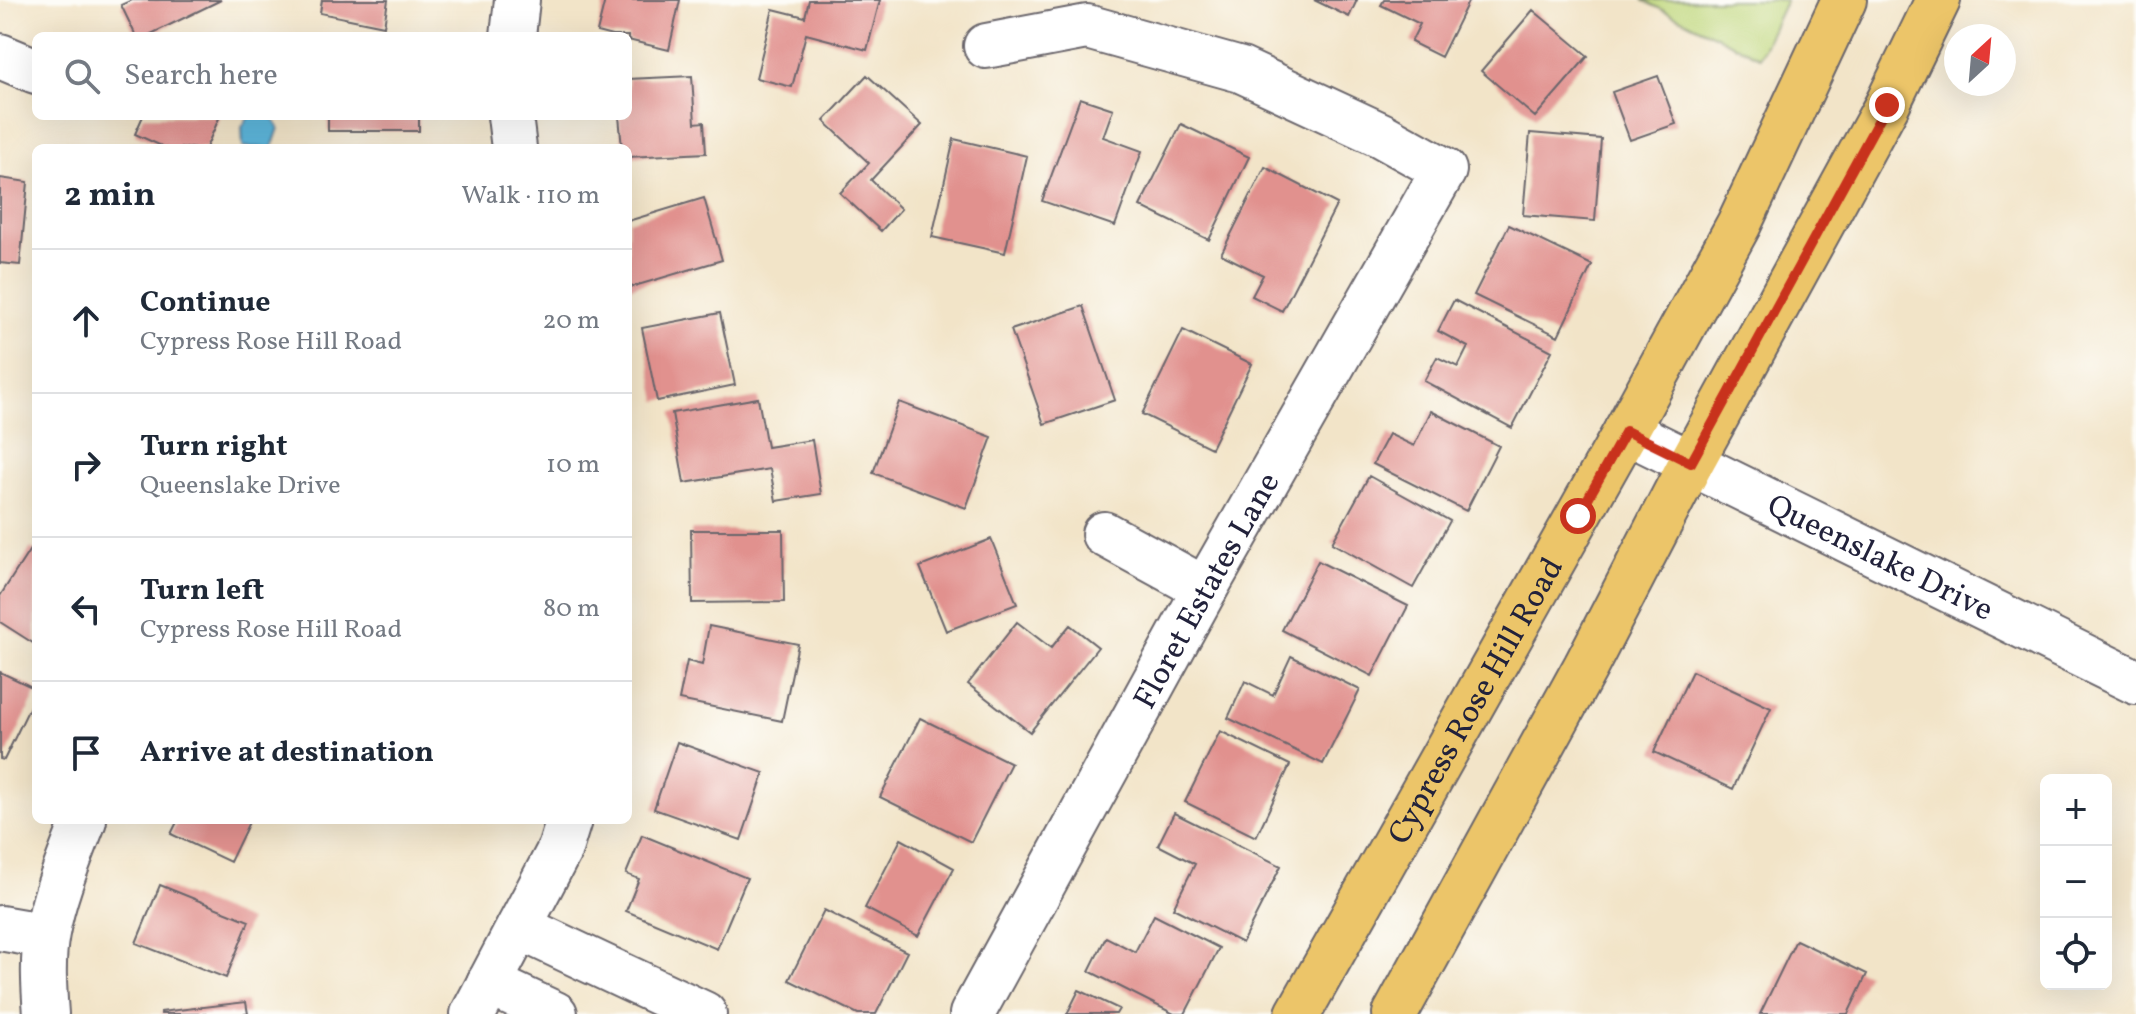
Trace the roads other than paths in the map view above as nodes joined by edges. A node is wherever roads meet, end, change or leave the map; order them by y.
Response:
1 (517, 0) edge
2 (1844, 0) edge
3 (1938, 0) edge
4 (513, 32) edge
5 (986, 46) dead end
6 (0, 56) edge
7 (32, 69) edge
8 (510, 120) edge
9 (514, 144) edge
10 (1626, 431) junction
11 (1691, 463) junction
12 (1104, 534) dead end
13 (1205, 589) junction
14 (2136, 682) edge
15 (83, 824) edge
16 (568, 824) edge
17 (519, 927) junction
18 (0, 928) edge
19 (46, 936) junction
20 (481, 999) edge
21 (46, 1014) edge
22 (555, 1014) edge
23 (704, 1014) edge
24 (972, 1014) edge
25 (1298, 1014) edge
26 (1395, 1014) edge

1 - 4 street
2 - 10 main road, Cypress Rose Hill Road
3 - 11 main road
5 - 13 street, Floret Estates Lane
6 - 7 street
8 - 9 street
10 - 11 street, Queenslake Drive
10 - 25 main road, Cypress Rose Hill Road
11 - 14 street, Queenslake Drive
11 - 26 main road
12 - 13 street
13 - 24 street, Floret Estates Lane
15 - 19 street
16 - 17 street
17 - 20 street
17 - 23 street
18 - 19 street
19 - 21 street
20 - 22 street

